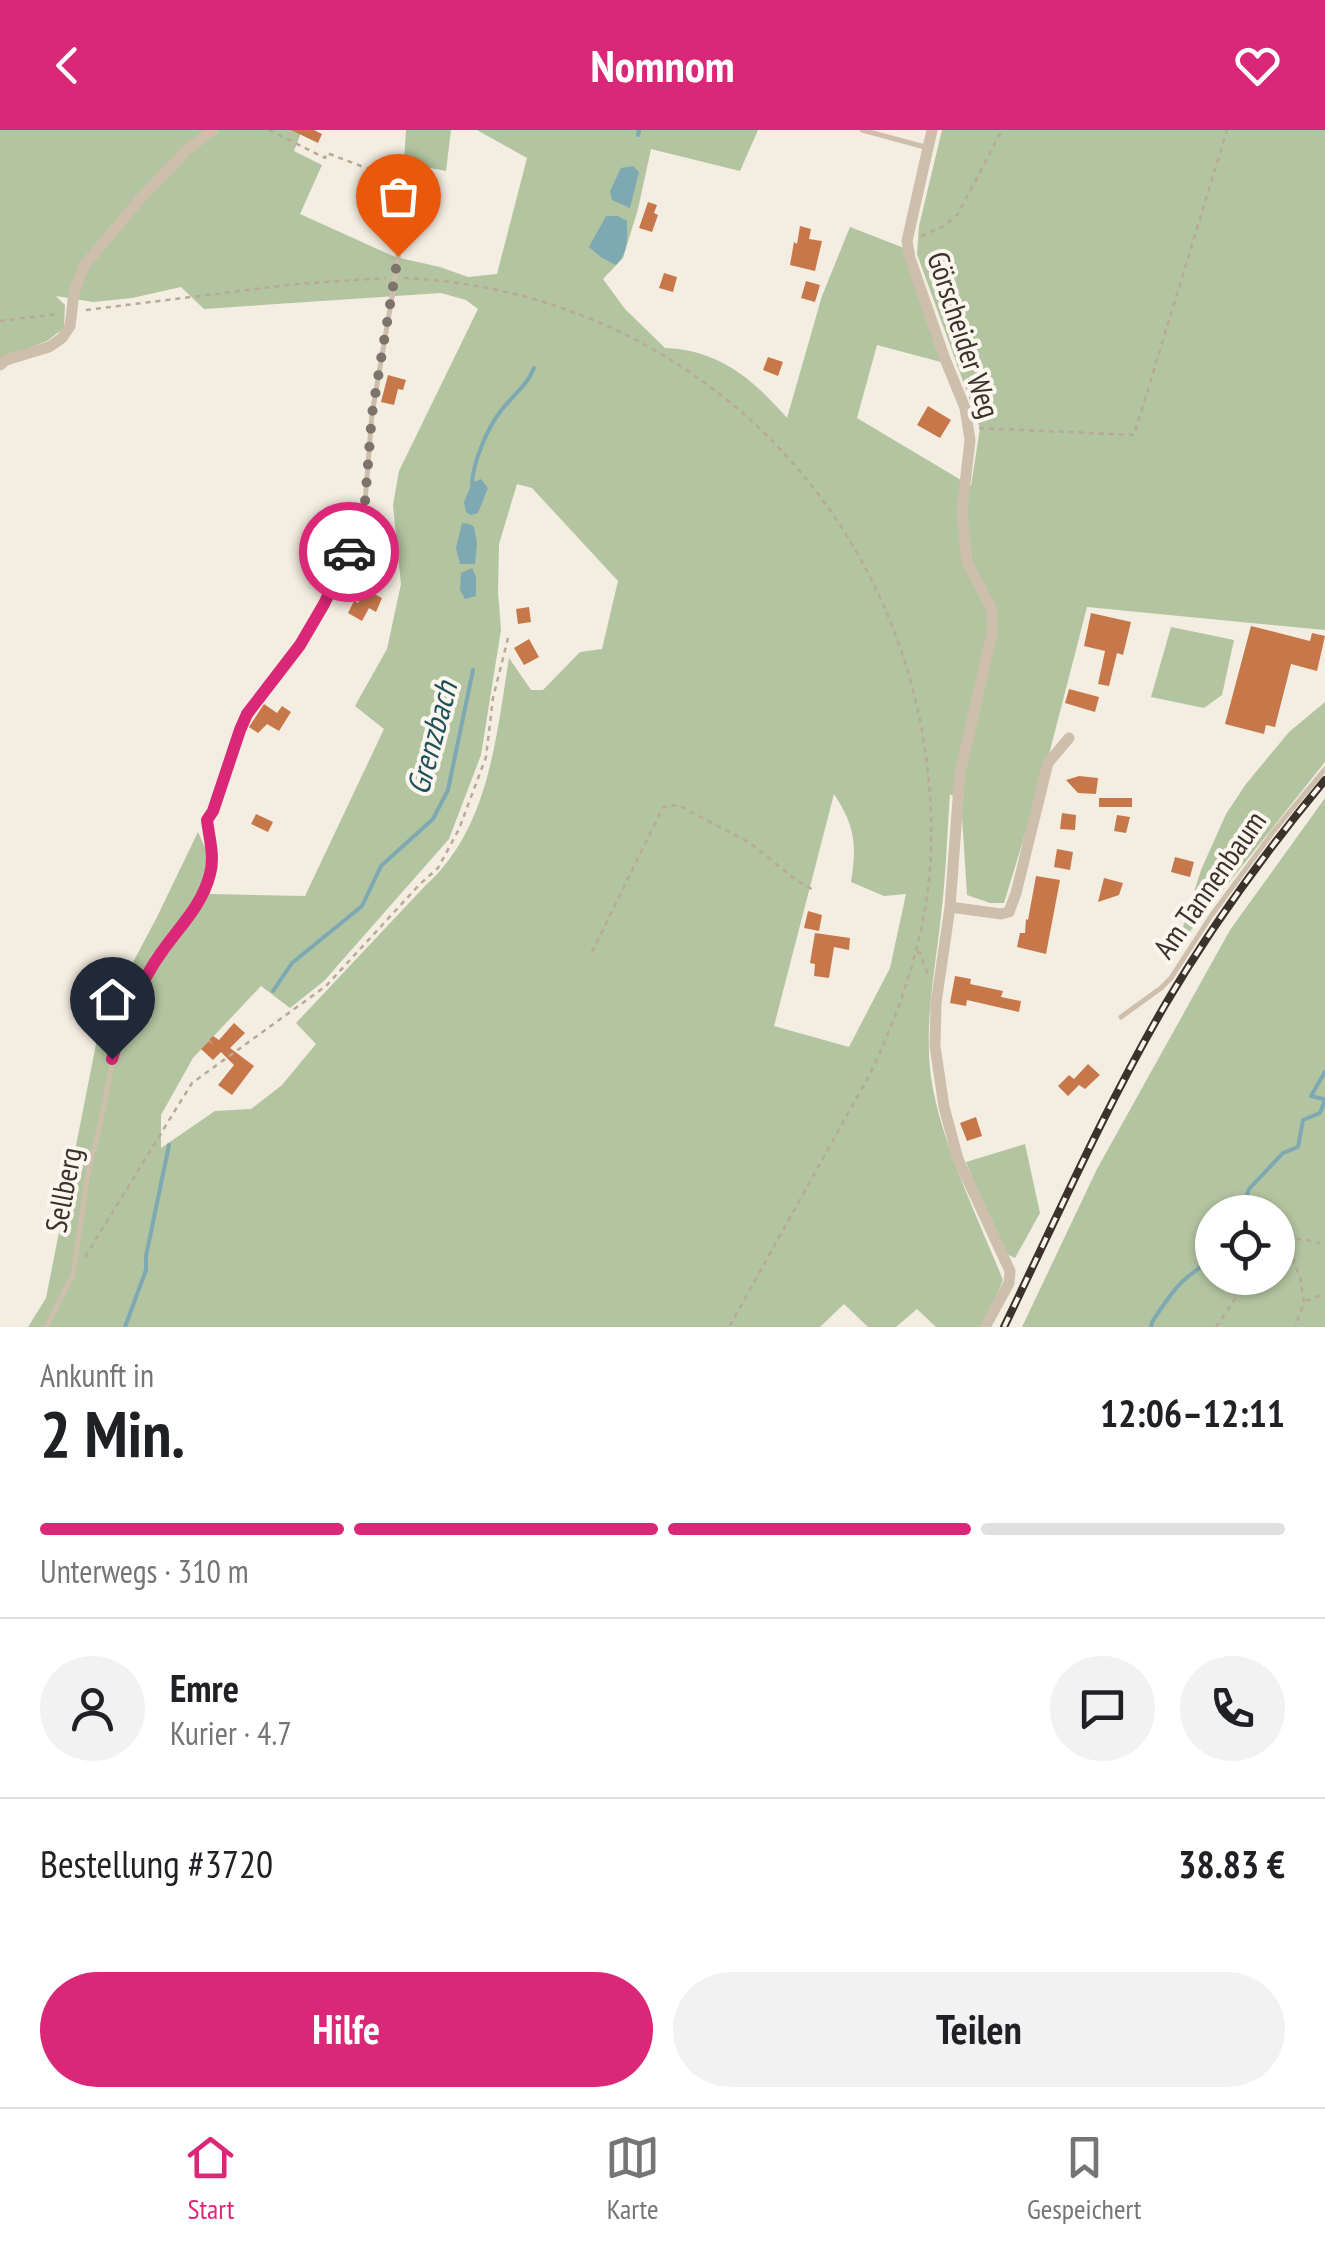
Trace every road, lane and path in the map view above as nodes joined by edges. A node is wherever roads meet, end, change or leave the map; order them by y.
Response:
1 (213, 130) edge
2 (269, 130) edge
3 (862, 130) edge
4 (932, 130) edge
5 (1002, 130) edge
6 (1227, 130) edge
7 (928, 148) junction
8 (374, 171) dead end
9 (405, 226) dead end
10 (908, 242) junction
11 (71, 312) junction
12 (0, 320) edge
13 (0, 365) edge
14 (968, 428) junction
15 (508, 638) dead end
16 (1069, 738) dead end
17 (1325, 768) edge
18 (815, 891) dead end
19 (950, 906) junction
20 (592, 952) dead end
21 (915, 952) junction
22 (940, 976) junction
23 (1121, 1016) dead end
24 (1295, 1238) edge
25 (1325, 1245) edge
26 (1295, 1266) edge
27 (72, 1275) junction
28 (1325, 1294) edge
29 (1238, 1295) edge
30 (1304, 1302) junction
31 (46, 1327) edge
32 (729, 1327) edge
33 (985, 1327) edge
34 (1216, 1327) edge
35 (1294, 1327) edge

1 - 11 street
2 - 8 path
3 - 7 lane
4 - 7 street, Görscheider Weg
5 - 10 path
6 - 14 path
7 - 10 street, Görscheider Weg
9 - 27 lane, Sellberg, bridge
10 - 14 street, Görscheider Weg
11 - 12 path
11 - 13 street
11 - 21 path
14 - 19 street, Görscheider Weg
15 - 27 path, Sellberg
16 - 19 street
17 - 23 lane, Am Tannenbaum
18 - 20 path
19 - 22 street, Görscheider Weg
21 - 22 path
21 - 32 path
22 - 33 street, Görscheider Weg
24 - 25 path
26 - 30 path
27 - 31 lane, Sellberg
28 - 30 path
29 - 34 path
30 - 35 path

